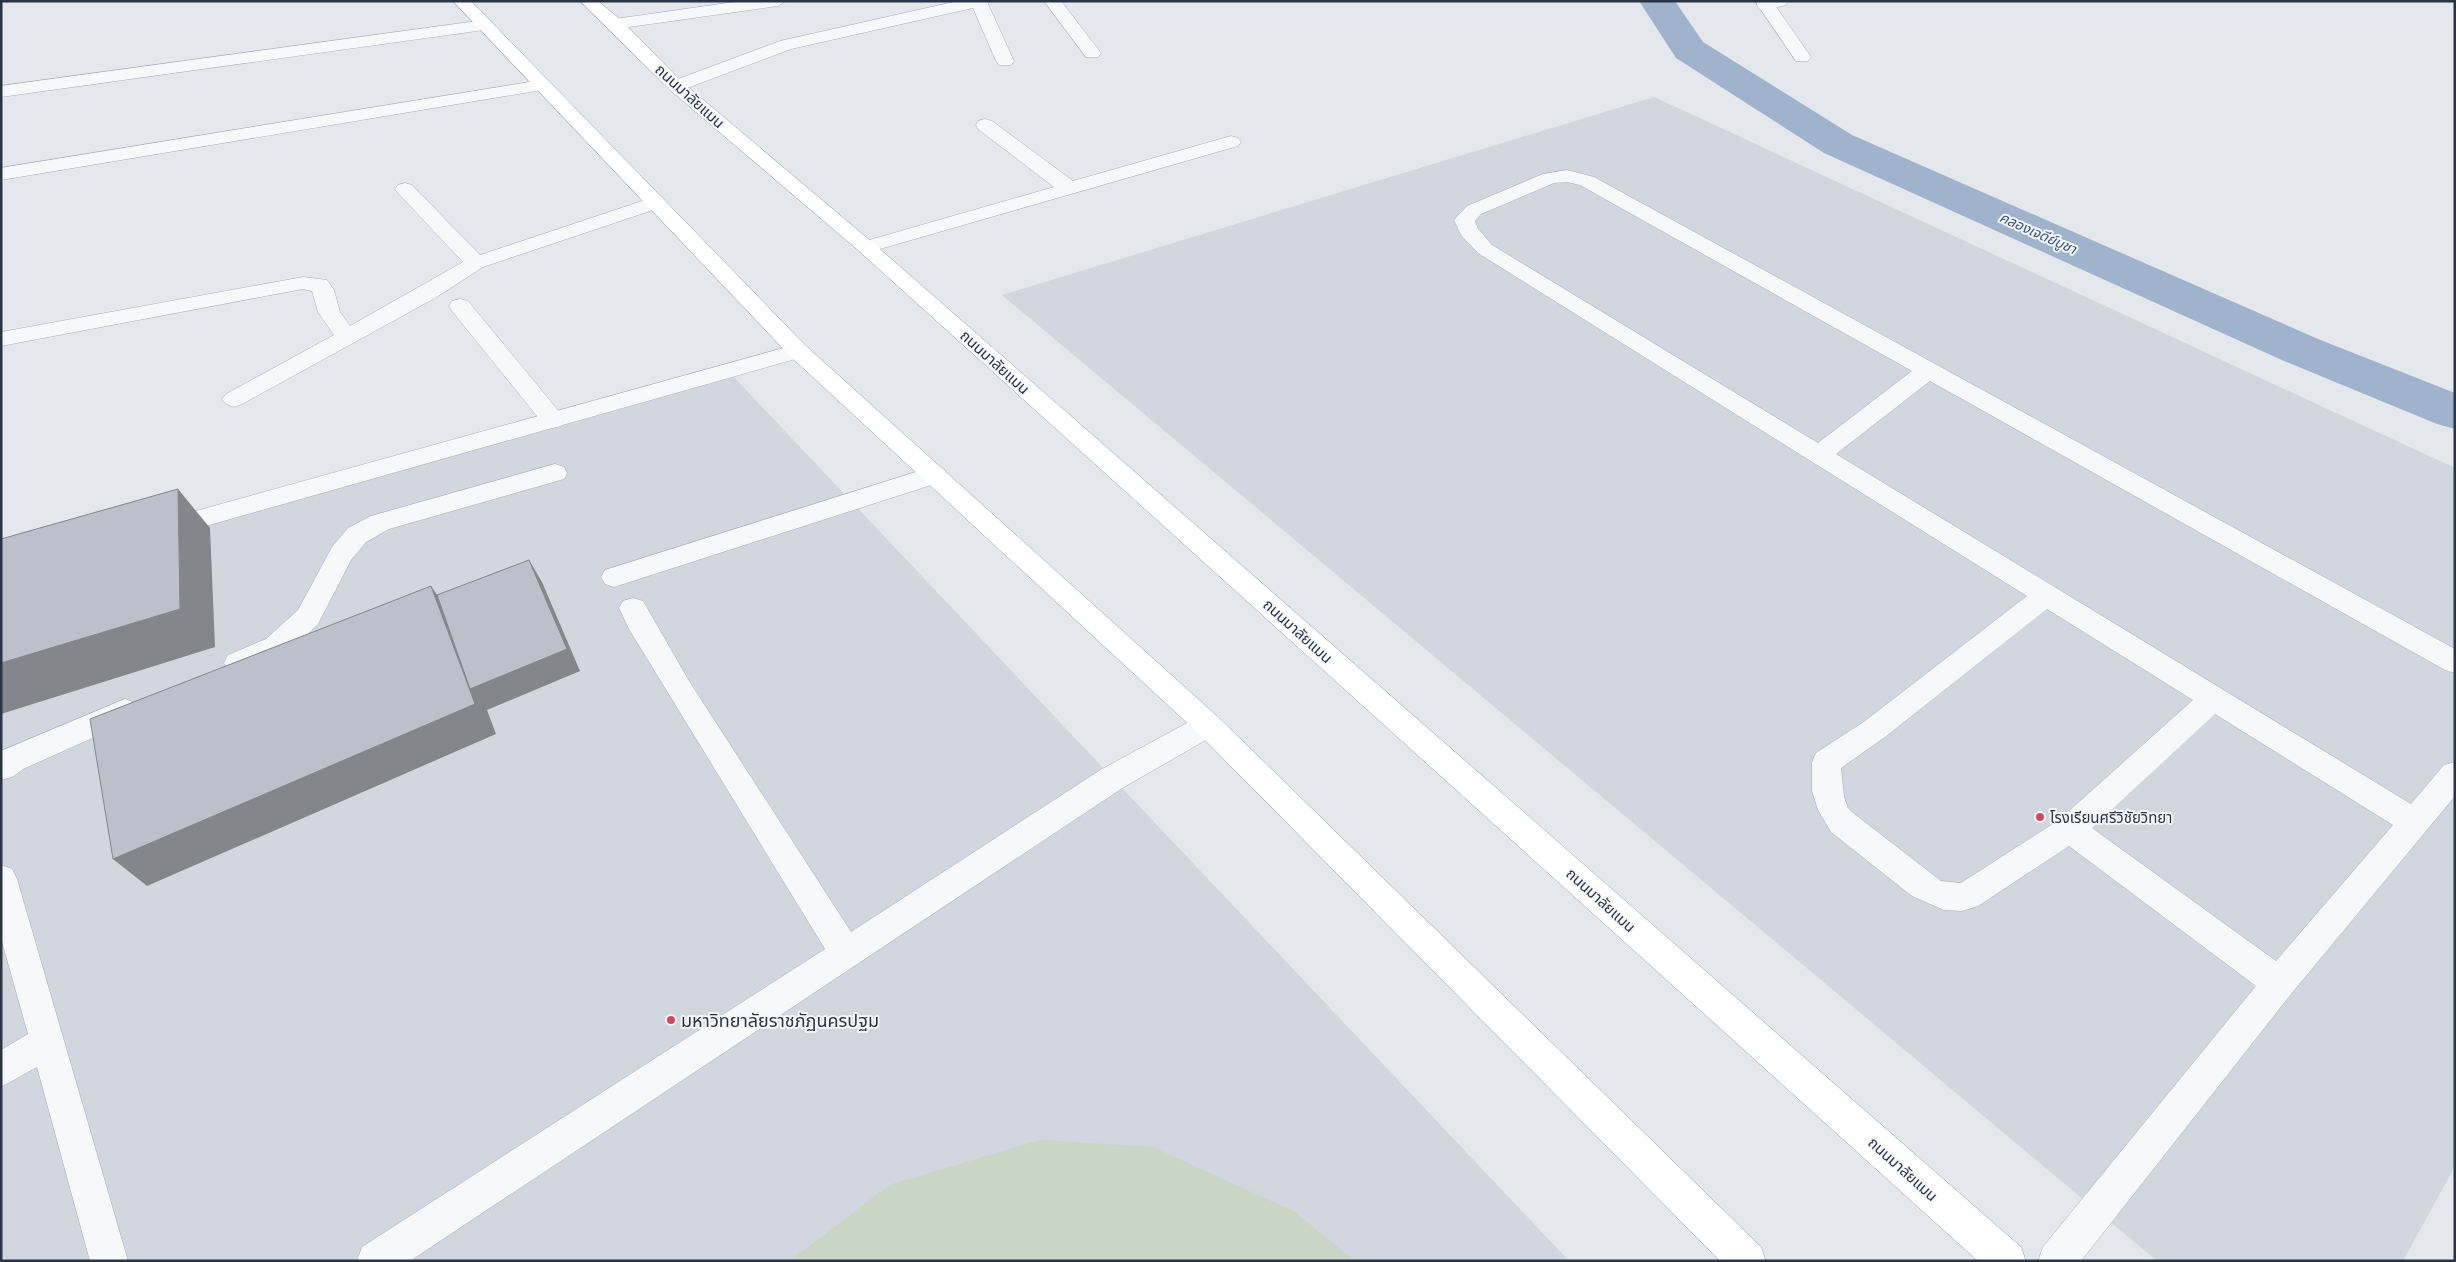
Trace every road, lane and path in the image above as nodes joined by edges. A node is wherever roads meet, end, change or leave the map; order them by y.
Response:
1 (461, 1) edge
2 (588, 1) edge
3 (778, 1) edge
4 (1052, 1) edge
5 (980, 2) edge
6 (1769, 2) edge
7 (615, 24) junction
8 (485, 25) junction
9 (1092, 53) dead end
10 (1802, 57) dead end
11 (1005, 61) dead end
12 (542, 85) junction
13 (676, 86) junction
14 (1, 92) edge
15 (984, 125) dead end
16 (1231, 142) dead end
17 (1, 174) edge
18 (1069, 188) junction
19 (405, 190) dead end
20 (655, 203) junction
21 (866, 247) junction
22 (476, 264) junction
23 (460, 306) dead end
24 (346, 336) junction
25 (1, 339) edge
26 (798, 352) junction
27 (1929, 370) junction
28 (234, 399) dead end
29 (552, 420) junction
30 (1818, 455) junction
31 (555, 473) dead end
32 (935, 475) junction
33 (144, 534) edge
34 (614, 577) dead end
35 (2046, 596) junction
36 (633, 608) dead end
37 (2455, 662) edge
38 (213, 674) edge
39 (2213, 699) junction
40 (149, 701) edge
41 (1208, 725) junction
42 (1, 768) edge
43 (2455, 774) edge
44 (2415, 823) junction
45 (2070, 830) junction
46 (1, 879) edge
47 (846, 953) junction
48 (2279, 983) junction
49 (48, 1041) junction
50 (1, 1070) edge
51 (109, 1261) edge
52 (376, 1261) edge
53 (1746, 1261) edge
54 (2007, 1261) edge
55 (2057, 1261) edge

1 - 8 highway
2 - 7 highway, ถนนมาลัยแมน
3 - 7 street
4 - 9 street
5 - 11 street
5 - 13 street
6 - 10 street
7 - 13 highway, ถนนมาลัยแมน
8 - 12 highway
8 - 14 street
12 - 17 street
12 - 20 highway
13 - 21 highway, ถนนมาลัยแมน
15 - 18 street
16 - 18 street
18 - 21 street
19 - 22 street
20 - 22 street
20 - 26 highway
21 - 54 highway, ถนนมาลัยแมน
22 - 24 street
23 - 29 street
24 - 25 street
24 - 28 street
26 - 29 street
26 - 32 highway
27 - 30 street
27 - 30 street
27 - 37 street
29 - 33 street
30 - 35 street
31 - 38 street
32 - 34 street
32 - 41 highway
35 - 39 street
35 - 45 street
36 - 47 street
39 - 44 street
39 - 45 street
40 - 42 street
41 - 47 street
41 - 53 highway
43 - 44 street
44 - 48 street
45 - 48 street
46 - 49 street
47 - 52 street
48 - 55 street
49 - 50 street
49 - 51 street

